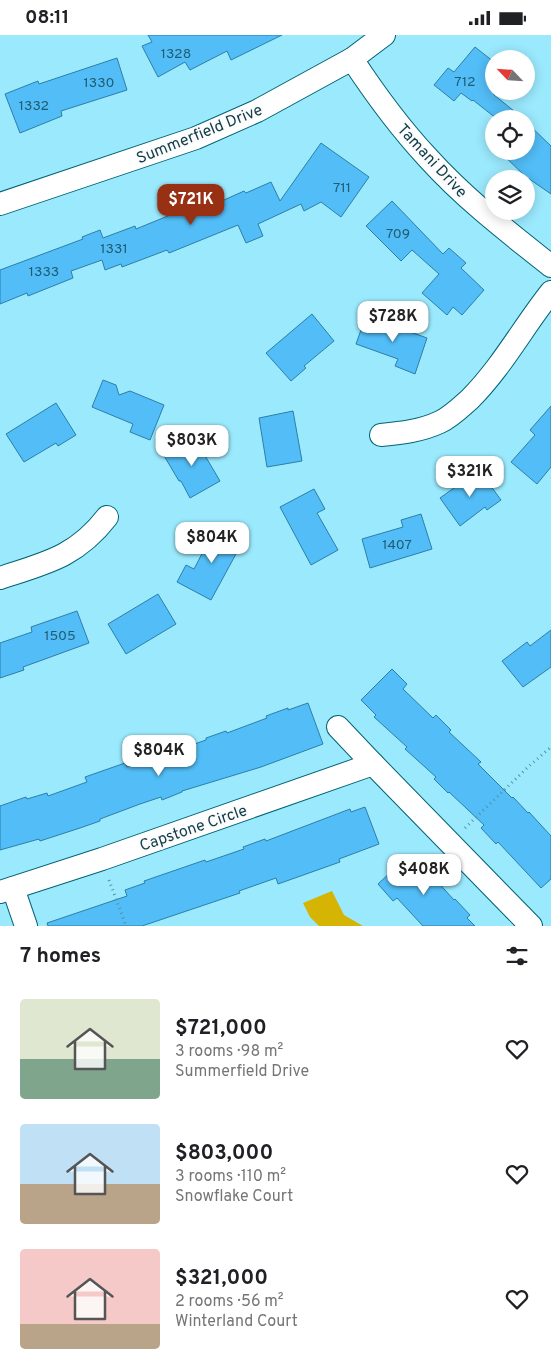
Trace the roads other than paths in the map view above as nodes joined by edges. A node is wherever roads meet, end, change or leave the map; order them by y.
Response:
1 (384, 35) edge
2 (352, 59) junction
3 (0, 204) edge
4 (551, 266) edge
5 (551, 292) edge
6 (381, 435) dead end
7 (106, 517) dead end
8 (0, 578) edge
9 (338, 727) dead end
10 (373, 764) junction
11 (7, 890) edge
12 (26, 926) edge
13 (531, 926) edge

1 - 2 street, Summerfield Drive
2 - 3 street, Summerfield Drive
2 - 4 street, Tamani Drive
5 - 6 street
7 - 8 street
9 - 10 street
10 - 11 street, Capstone Circle
10 - 13 street
11 - 12 street, Capstone Circle

